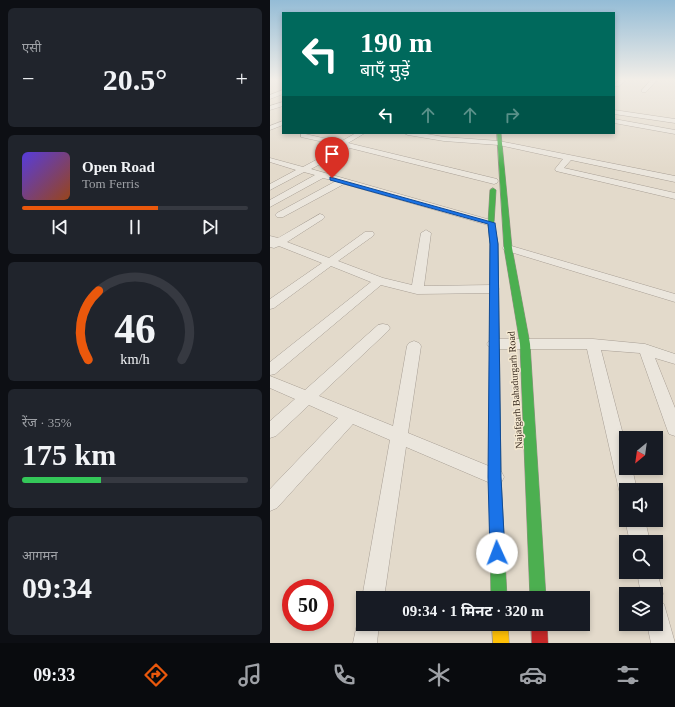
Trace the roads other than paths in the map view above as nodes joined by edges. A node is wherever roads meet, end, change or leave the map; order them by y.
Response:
1 (615, 112) edge
2 (615, 121) edge
3 (675, 121) edge
4 (282, 123) edge
5 (270, 128) edge
6 (675, 132) edge
7 (360, 134) edge
8 (414, 134) edge
9 (490, 134) edge
10 (499, 134) edge
11 (304, 135) dead end
12 (495, 143) junction
13 (345, 145) junction
14 (568, 158) junction
15 (270, 160) edge
16 (304, 170) junction
17 (322, 175) junction
18 (675, 179) edge
19 (343, 181) junction
20 (494, 181) junction
21 (270, 187) edge
22 (675, 196) edge
23 (270, 204) edge
24 (280, 215) dead end
25 (320, 217) dead end
26 (491, 223) junction
27 (426, 233) dead end
28 (369, 234) dead end
29 (273, 243) edge
30 (508, 248) junction
31 (330, 262) junction
32 (378, 281) junction
33 (493, 289) junction
34 (416, 290) junction
35 (675, 298) edge
36 (270, 305) edge
37 (383, 328) dead end
38 (494, 344) junction
39 (525, 344) junction
40 (593, 344) junction
41 (414, 346) dead end
42 (645, 349) junction
43 (675, 360) edge
44 (270, 370) edge
45 (270, 382) edge
46 (306, 397) junction
47 (350, 416) junction
48 (675, 428) edge
49 (270, 431) edge
50 (400, 437) junction
51 (495, 477) junction
52 (626, 483) edge
53 (270, 502) edge
54 (373, 591) edge
55 (499, 591) edge
56 (538, 591) edge
57 (367, 631) edge
58 (500, 631) edge
59 (539, 631) edge
60 (660, 631) edge
61 (365, 643) edge
62 (501, 643) edge
63 (540, 643) edge
64 (663, 643) edge

1 - 3 street
2 - 6 street
4 - 5 street
7 - 13 street
8 - 12 street
9 - 12 main road, Najafgarh Bahadurgarh Road
10 - 12 main road, Najafgarh Bahadurgarh Road
11 - 13 street
12 - 14 street
12 - 20 main road, Najafgarh Bahadurgarh Road
12 - 30 main road, Najafgarh Bahadurgarh Road
13 - 16 street
13 - 20 street
14 - 18 street
14 - 22 street
15 - 16 street
16 - 17 street
16 - 21 street
17 - 19 street
17 - 23 street
19 - 24 street
19 - 26 street
20 - 26 main road, Najafgarh Bahadurgarh Road
25 - 29 street
26 - 33 main road, Najafgarh Bahadurgarh Road
27 - 34 street
28 - 31 street
29 - 31 street
30 - 35 street
30 - 39 main road, Najafgarh Bahadurgarh Road
31 - 32 street
31 - 36 street
32 - 34 street
32 - 44 street
33 - 34 street
33 - 38 main road, Najafgarh Bahadurgarh Road
37 - 46 street
38 - 39 street
38 - 51 main road, Najafgarh Bahadurgarh Road
39 - 40 street
39 - 56 main road, Najafgarh Bahadurgarh Road
40 - 42 street
40 - 52 street
41 - 50 street
42 - 43 street
42 - 48 street
45 - 46 street
46 - 47 street
46 - 49 street
47 - 50 street
47 - 53 street
50 - 51 street
50 - 54 street
51 - 55 main road, Najafgarh Bahadurgarh Road
57 - 61 street
58 - 62 main road
59 - 63 main road
60 - 64 street

